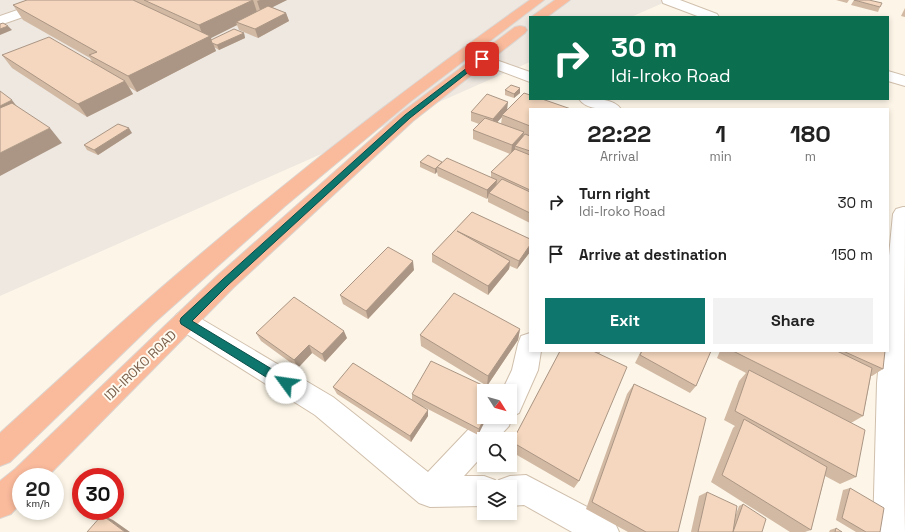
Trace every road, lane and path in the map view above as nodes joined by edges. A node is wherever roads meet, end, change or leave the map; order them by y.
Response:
1 (58, 0) edge
2 (538, 0) edge
3 (564, 0) edge
4 (668, 0) edge
5 (540, 16) edge
6 (709, 16) edge
7 (0, 21) edge
8 (529, 23) edge
9 (482, 59) junction
10 (889, 76) edge
11 (529, 77) edge
12 (905, 81) edge
13 (590, 100) edge
14 (611, 108) edge
15 (899, 212) edge
16 (185, 321) junction
17 (529, 349) edge
18 (517, 388) edge
19 (493, 424) edge
20 (0, 452) edge
21 (35, 468) edge
22 (12, 490) edge
23 (477, 491) edge
24 (517, 491) edge
25 (430, 492) junction
26 (0, 502) edge
27 (604, 532) edge
28 (889, 532) edge

1 - 7 street
2 - 20 highway
3 - 5 highway
4 - 6 street
8 - 9 highway, IDI-IROKO ROAD
9 - 11 street
9 - 16 highway, IDI-IROKO ROAD
10 - 12 street
13 - 14 street
15 - 28 street
16 - 21 highway, IDI-IROKO ROAD
16 - 25 street
17 - 18 street
19 - 25 street
22 - 26 highway
23 - 25 street
24 - 27 street

